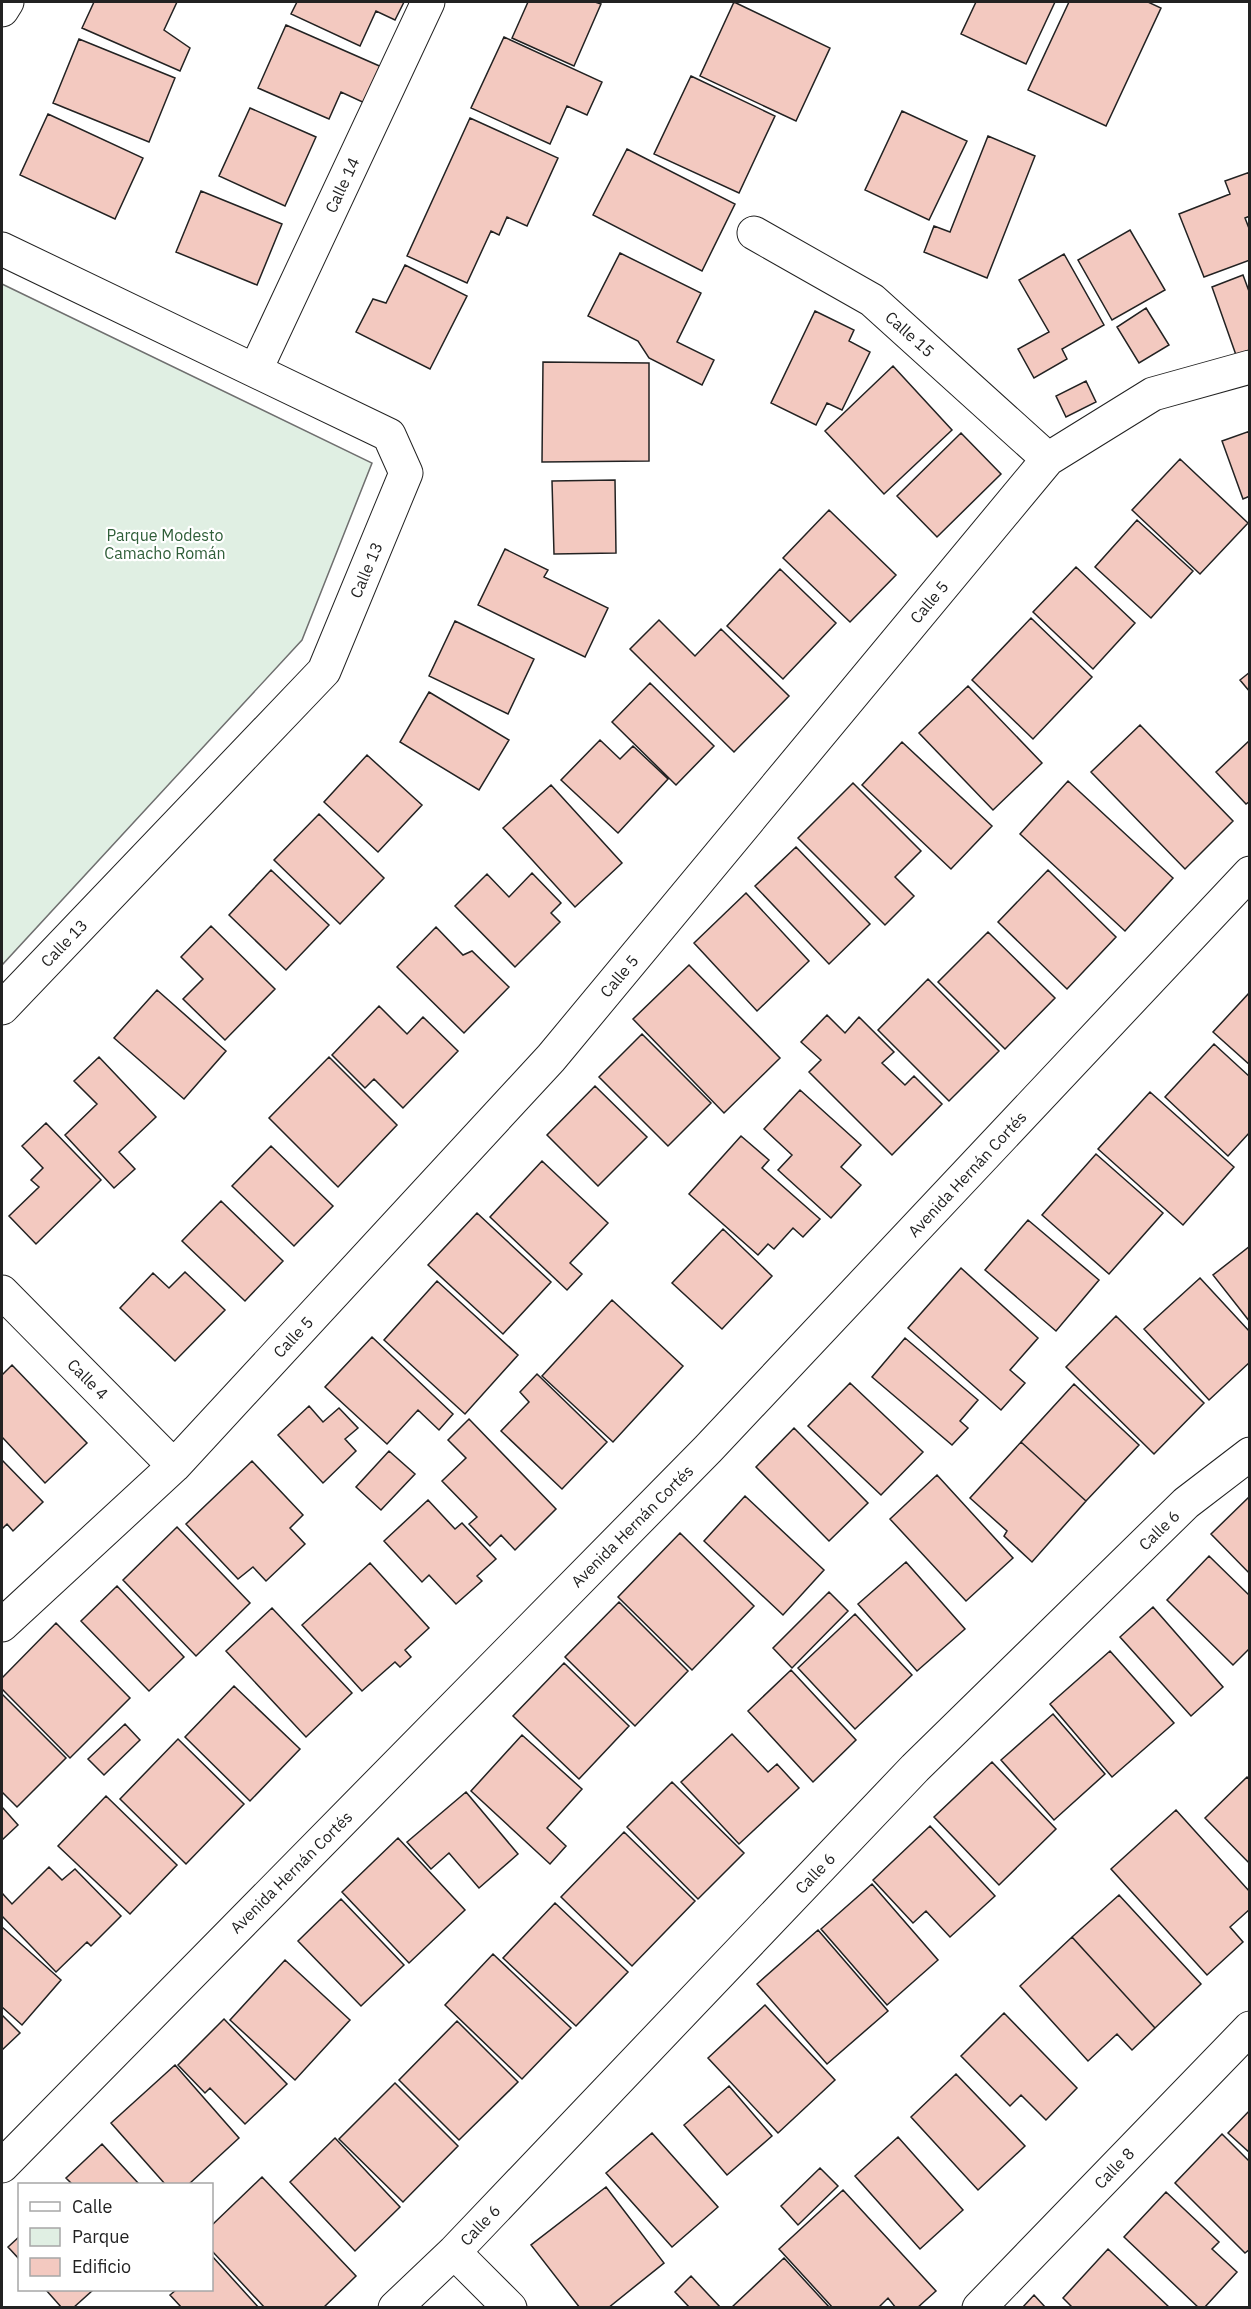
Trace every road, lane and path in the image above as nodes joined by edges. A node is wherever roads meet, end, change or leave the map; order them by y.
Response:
1 (7, 2) edge
2 (428, 2) edge
3 (2, 10) edge
4 (754, 233) dead end
5 (2, 249) edge
6 (1250, 367) edge
7 (256, 369) junction
8 (1048, 459) junction
9 (1250, 873) edge
10 (2, 1008) edge
11 (2, 1292) edge
12 (1250, 1454) edge
13 (174, 1466) junction
14 (2, 1625) edge
15 (1250, 2028) edge
16 (2, 2166) edge
17 (454, 2252) junction
18 (395, 2307) edge
19 (510, 2307) edge
20 (980, 2307) edge

1 - 3 street
2 - 7 street, Calle 14
4 - 8 street, Calle 15
5 - 7 street, Calle 13
6 - 8 street, Calle 5
7 - 10 street, Calle 13
8 - 13 street, Calle 5
9 - 16 street, Avenida Hernán Cortés
11 - 13 street, Calle 4
12 - 17 street, Calle 6
13 - 14 street, Calle 5
15 - 20 street, Calle 8
17 - 18 street, Calle 6
17 - 19 street

